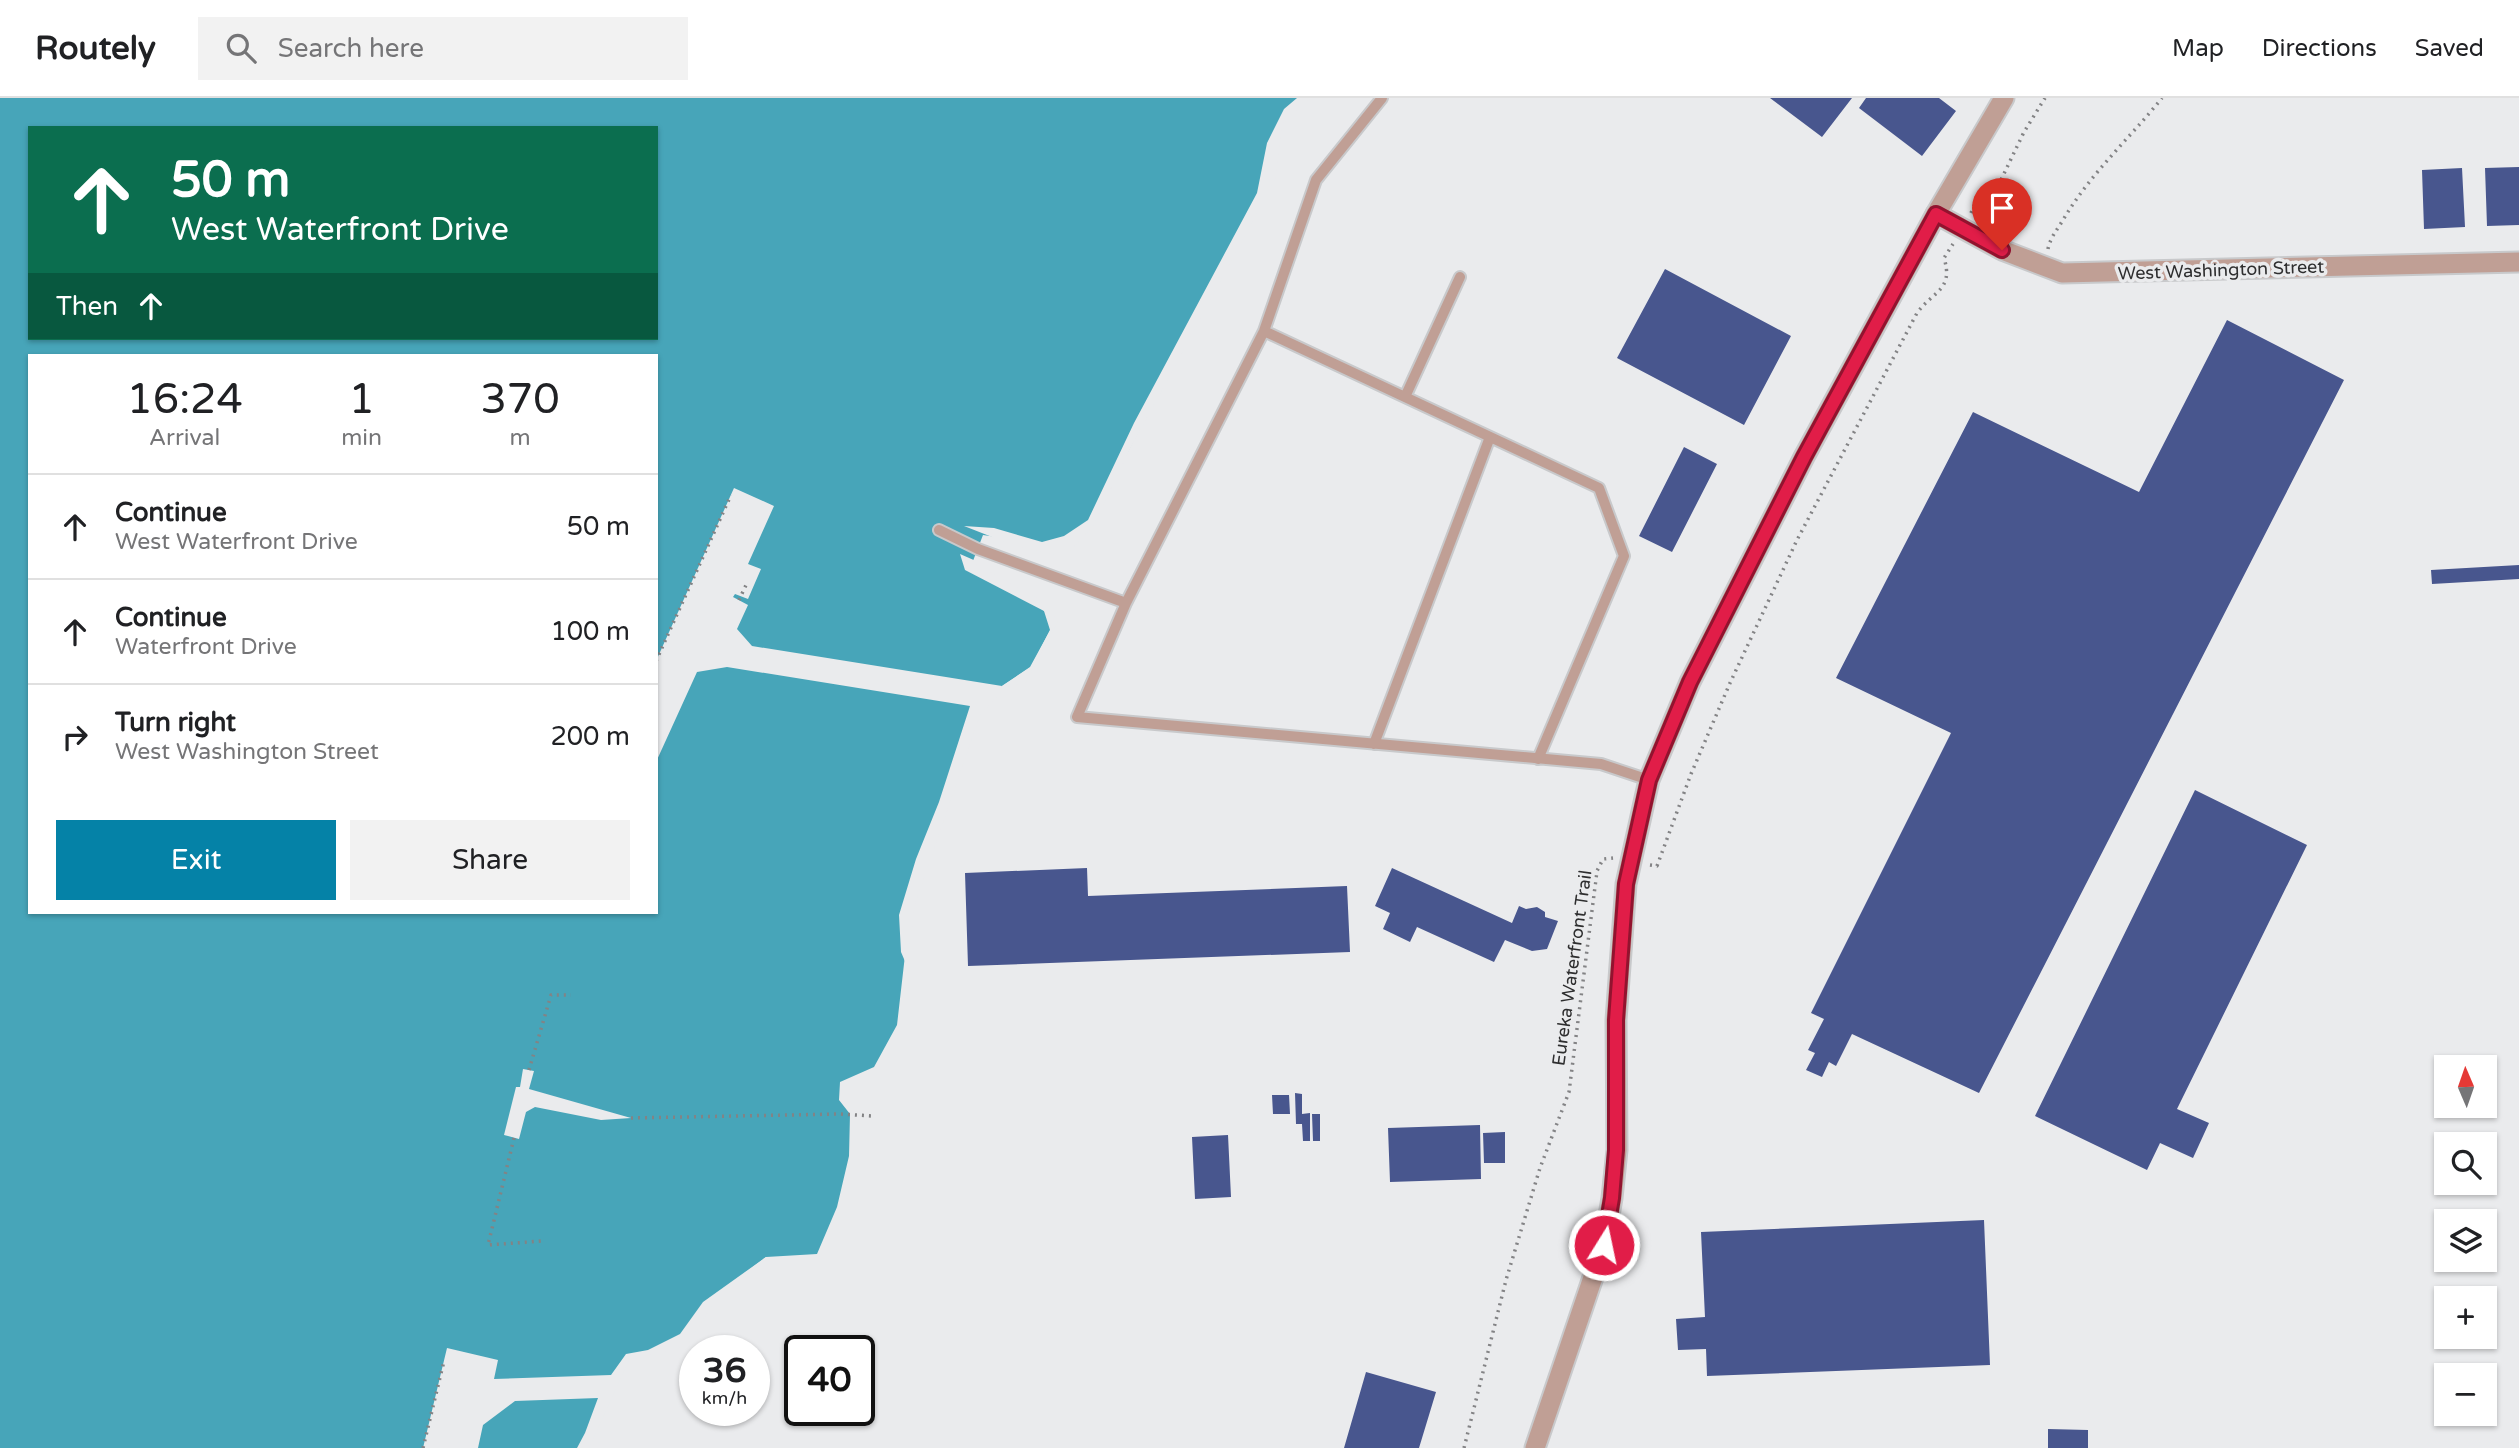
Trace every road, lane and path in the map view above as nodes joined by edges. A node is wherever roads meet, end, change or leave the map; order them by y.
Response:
1 (1382, 98) edge
2 (2004, 98) edge
3 (2045, 98) edge
4 (2162, 98) edge
5 (1936, 214) junction
6 (1964, 228) junction
7 (2519, 262) edge
8 (2043, 266) junction
9 (1460, 277) dead end
10 (1264, 331) junction
11 (1405, 397) junction
12 (1490, 437) junction
13 (731, 495) dead end
14 (939, 530) dead end
15 (747, 583) dead end
16 (739, 600) dead end
17 (1126, 603) junction
18 (658, 657) edge
19 (1374, 744) junction
20 (1538, 759) junction
21 (1649, 780) junction
22 (1630, 863) junction
23 (571, 995) dead end
24 (529, 1070) dead end
25 (872, 1116) dead end
26 (631, 1118) dead end
27 (514, 1138) dead end
28 (542, 1241) dead end
29 (444, 1361) dead end
30 (423, 1448) edge
31 (1464, 1448) edge
32 (1535, 1448) edge

1 - 10 lane
2 - 5 street
3 - 6 path, Eureka Waterfront Trail
4 - 8 path
5 - 6 street, West Washington Street
5 - 21 street
6 - 8 street, West Washington Street
6 - 22 path, Eureka Waterfront Trail
7 - 8 street, West Washington Street
9 - 11 lane
10 - 11 lane
10 - 17 lane
11 - 12 lane
12 - 19 lane
12 - 20 lane
13 - 18 path
14 - 17 lane
15 - 16 path
17 - 19 lane
19 - 20 lane
20 - 21 lane
21 - 22 street
22 - 31 path, Eureka Waterfront Trail
22 - 32 street
23 - 24 path
25 - 26 path
27 - 28 path
29 - 30 path

